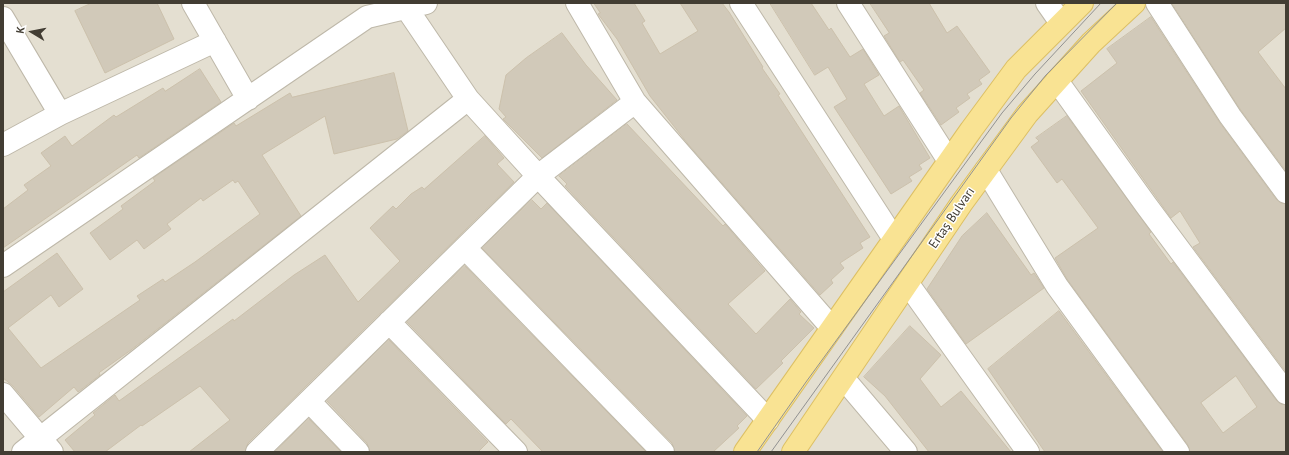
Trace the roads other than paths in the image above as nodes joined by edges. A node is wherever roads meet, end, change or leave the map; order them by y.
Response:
1 (194, 3) edge
2 (577, 3) edge
3 (741, 3) edge
4 (848, 3) edge
5 (1047, 3) edge
6 (1082, 3) edge
7 (1134, 3) edge
8 (1157, 3) edge
9 (412, 5) edge
10 (3, 18) edge
11 (1061, 23) junction
12 (215, 41) junction
13 (1057, 81) junction
14 (248, 99) junction
15 (468, 99) junction
16 (635, 102) junction
17 (60, 114) junction
18 (3, 145) edge
19 (949, 161) junction
20 (986, 170) junction
21 (538, 176) junction
22 (1286, 192) edge
23 (894, 240) junction
24 (465, 248) junction
25 (3, 266) edge
26 (908, 284) junction
27 (390, 322) junction
28 (832, 328) junction
29 (844, 379) junction
30 (1286, 393) edge
31 (3, 394) edge
32 (309, 401) junction
33 (768, 420) junction
34 (46, 445) edge
35 (23, 452) edge
36 (257, 452) edge
37 (358, 452) edge
38 (516, 452) edge
39 (663, 452) edge
40 (745, 452) edge
41 (793, 452) edge
42 (906, 452) edge
43 (1028, 452) edge
44 (1178, 452) edge

1 - 12 street
2 - 16 street
3 - 23 street
4 - 19 street
5 - 11 street
6 - 11 main road
7 - 13 main road, Ertaş Bulvarı
8 - 22 street
9 - 14 street
9 - 15 street
10 - 17 street
11 - 19 main road
12 - 14 street
12 - 17 street
13 - 20 main road, Ertaş Bulvarı
13 - 30 street
14 - 25 street
15 - 21 street
15 - 34 street
16 - 21 street
16 - 28 street
17 - 18 street
19 - 23 main road
20 - 26 main road, Ertaş Bulvarı
20 - 44 street
21 - 24 street
21 - 33 street
23 - 28 main road
24 - 27 street
24 - 39 street
26 - 29 main road, Ertaş Bulvarı
26 - 43 street
27 - 32 street
27 - 38 street
28 - 33 main road
29 - 41 main road, Ertaş Bulvarı
29 - 42 street
31 - 34 street
32 - 36 street
32 - 37 street
33 - 40 main road
34 - 35 street

